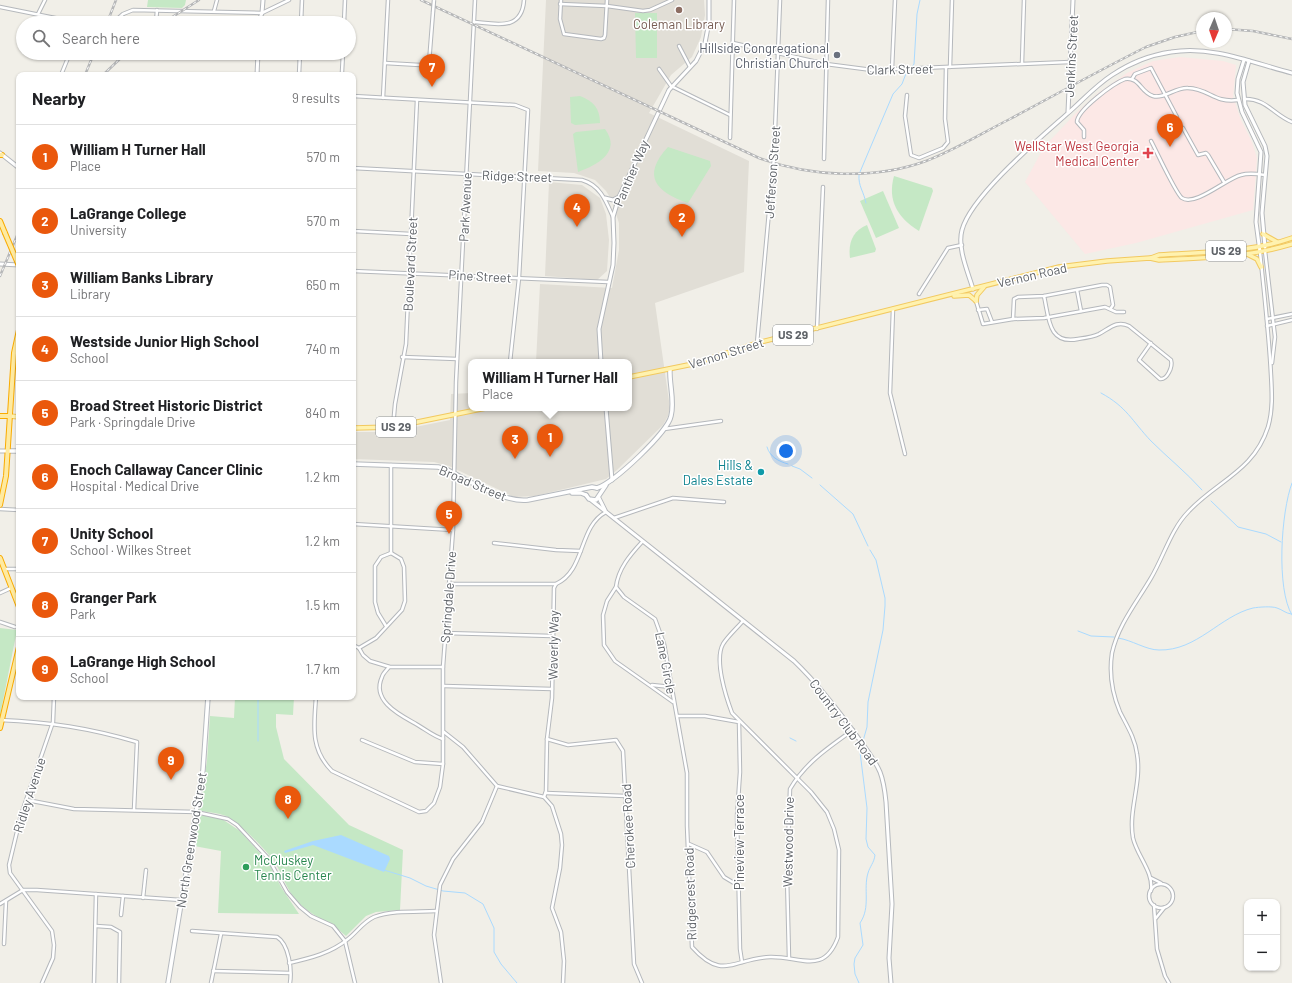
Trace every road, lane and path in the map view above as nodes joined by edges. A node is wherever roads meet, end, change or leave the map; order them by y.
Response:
1 (45, 0) edge
2 (217, 0) edge
3 (263, 0) edge
4 (289, 0) edge
5 (302, 0) edge
6 (345, 0) edge
7 (388, 0) edge
8 (434, 0) edge
9 (475, 0) edge
10 (524, 0) edge
11 (561, 0) edge
12 (607, 0) edge
13 (672, 0) edge
14 (709, 0) edge
15 (734, 0) edge
16 (780, 0) edge
17 (828, 0) edge
18 (895, 0) edge
19 (952, 0) edge
20 (1024, 0) edge
21 (1073, 0) edge
22 (560, 4) junction
23 (0, 6) edge
24 (607, 6) junction
25 (157, 10) junction
26 (214, 11) junction
27 (262, 13) junction
28 (38, 14) junction
29 (47, 16) edge
30 (121, 16) edge
31 (157, 16) edge
32 (261, 16) edge
33 (301, 16) edge
34 (344, 16) edge
35 (474, 22) junction
36 (733, 43) junction
37 (679, 46) dead end
38 (779, 52) junction
39 (67, 60) edge
40 (258, 60) edge
41 (300, 60) edge
42 (343, 60) edge
43 (1244, 60) junction
44 (1070, 62) junction
45 (1249, 62) junction
46 (385, 63) junction
47 (1022, 63) junction
48 (826, 64) junction
49 (950, 67) junction
50 (691, 68) junction
51 (946, 68) junction
52 (659, 69) dead end
53 (892, 69) junction
54 (62, 72) edge
55 (257, 72) edge
56 (299, 72) edge
57 (342, 72) dead end
58 (1292, 74) edge
59 (1132, 79) junction
60 (671, 86) junction
61 (1165, 94) junction
62 (907, 95) dead end
63 (356, 97) edge
64 (384, 98) junction
65 (1244, 99) junction
66 (417, 100) junction
67 (1238, 100) junction
68 (469, 102) junction
69 (1068, 113) junction
70 (730, 115) junction
71 (1292, 122) edge
72 (1084, 137) dead end
73 (730, 138) dead end
74 (1151, 141) dead end
75 (1, 154) edge
76 (824, 158) dead end
77 (16, 166) edge
78 (356, 168) edge
79 (414, 171) junction
80 (467, 174) junction
81 (1260, 174) junction
82 (1265, 175) junction
83 (525, 176) junction
84 (1224, 182) junction
85 (823, 187) dead end
86 (619, 197) junction
87 (605, 198) junction
88 (613, 217) junction
89 (0, 221) edge
90 (356, 231) edge
91 (411, 234) junction
92 (1263, 234) junction
93 (1292, 238) edge
94 (1278, 242) junction
95 (1292, 244) edge
96 (962, 245) junction
97 (1264, 245) junction
98 (1259, 246) junction
99 (1265, 251) junction
100 (1260, 252) junction
101 (1246, 254) junction
102 (1150, 258) junction
103 (16, 259) edge
104 (0, 264) edge
105 (16, 266) edge
106 (1261, 267) junction
107 (356, 271) edge
108 (410, 273) junction
109 (462, 276) junction
110 (520, 278) junction
111 (608, 282) junction
112 (985, 286) junction
113 (973, 289) junction
114 (1077, 290) junction
115 (919, 294) dead end
116 (945, 296) junction
117 (1044, 296) junction
118 (976, 301) junction
119 (916, 303) joint
120 (1111, 308) junction
121 (893, 309) junction
122 (978, 310) junction
123 (1081, 311) junction
124 (1124, 312) dead end
125 (1292, 314) edge
126 (1048, 317) junction
127 (1274, 318) junction
128 (1014, 319) junction
129 (1267, 319) junction
130 (1292, 320) edge
131 (992, 322) junction
132 (1274, 324) junction
133 (1268, 326) junction
134 (817, 329) junction
135 (1150, 343) junction
136 (757, 344) junction
137 (16, 346) edge
138 (14, 353) joint
139 (402, 357) junction
140 (457, 359) junction
141 (510, 359) edge
142 (601, 359) edge
143 (1271, 366) junction
144 (670, 369) junction
145 (632, 376) edge
146 (473, 411) edge
147 (606, 411) edge
148 (456, 415) junction
149 (0, 416) edge
150 (10, 416) junction
151 (16, 417) edge
152 (721, 421) dead end
153 (393, 427) junction
154 (356, 428) edge
155 (664, 429) junction
156 (0, 451) edge
157 (8, 451) junction
158 (16, 451) edge
159 (905, 454) dead end
160 (356, 464) edge
161 (392, 465) junction
162 (455, 473) junction
163 (612, 480) junction
164 (606, 484) junction
165 (589, 488) junction
166 (597, 488) junction
167 (568, 493) junction
168 (586, 495) junction
169 (599, 496) junction
170 (591, 500) junction
171 (724, 502) dead end
172 (0, 505) edge
173 (0, 509) edge
174 (16, 510) edge
175 (606, 511) junction
176 (614, 518) junction
177 (356, 524) edge
178 (390, 526) junction
179 (452, 530) junction
180 (642, 542) junction
181 (494, 543) dead end
182 (581, 550) junction
183 (391, 553) junction
184 (0, 558) edge
185 (4, 569) junction
186 (16, 570) edge
187 (448, 584) junction
188 (556, 584) junction
189 (616, 587) junction
190 (12, 588) junction
191 (0, 593) edge
192 (16, 599) edge
193 (743, 621) junction
194 (0, 622) edge
195 (386, 626) junction
196 (15, 627) dead end
197 (444, 634) junction
198 (552, 636) junction
199 (356, 646) edge
200 (359, 648) junction
201 (16, 659) edge
202 (16, 664) edge
203 (14, 666) junction
204 (389, 667) junction
205 (443, 667) junction
206 (649, 685) junction
207 (444, 686) junction
208 (671, 687) junction
209 (552, 689) junction
210 (54, 700) edge
211 (208, 700) edge
212 (316, 700) edge
213 (674, 702) junction
214 (678, 716) junction
215 (1, 720) edge
216 (53, 722) junction
217 (739, 722) junction
218 (0, 728) edge
219 (853, 730) junction
220 (443, 731) junction
221 (443, 739) junction
222 (547, 739) junction
223 (362, 740) dead end
224 (443, 764) junction
225 (796, 778) junction
226 (497, 786) junction
227 (546, 793) junction
228 (626, 796) junction
229 (544, 797) junction
230 (27, 800) junction
231 (134, 810) junction
232 (196, 812) junction
233 (689, 844) junction
234 (146, 870) dead end
235 (1151, 878) junction
236 (1162, 884) junction
237 (739, 886) junction
238 (23, 890) junction
239 (1150, 891) junction
240 (96, 894) junction
241 (123, 896) junction
242 (143, 898) junction
243 (6, 900) junction
244 (181, 900) junction
245 (0, 904) edge
246 (1154, 905) junction
247 (1165, 908) junction
248 (436, 911) junction
249 (121, 915) dead end
250 (1156, 918) junction
251 (96, 926) junction
252 (192, 931) dead end
253 (221, 934) junction
254 (345, 941) junction
255 (4, 944) dead end
256 (789, 958) junction
257 (742, 962) junction
258 (289, 963) junction
259 (213, 971) junction
260 (290, 973) junction
261 (42, 983) edge
262 (94, 983) edge
263 (119, 983) edge
264 (168, 983) edge
265 (211, 983) edge
266 (290, 983) edge
267 (355, 983) edge
268 (441, 983) edge
269 (563, 983) edge
270 (642, 983) edge
271 (891, 983) edge
272 (1169, 983) edge

1 - 28 street
2 - 26 street
3 - 27 street
4 - 27 street
5 - 33 street
6 - 34 street
7 - 46 street
8 - 46 street, bridge
9 - 35 street, Park Avenue
10 - 35 street
11 - 22 street
12 - 24 street
13 - 24 street
14 - 50 street, Panther Way
15 - 36 street
16 - 38 street, Jefferson Street
17 - 48 street
18 - 53 street
19 - 49 street
20 - 47 street
21 - 44 street, Jenkins Street
22 - 24 street
22 - 24 street
23 - 28 street
25 - 26 street
25 - 30 street
25 - 31 street
26 - 27 street
27 - 32 street
28 - 29 street
35 - 68 street, Park Avenue
36 - 38 street, Clark Street
36 - 70 street
37 - 50 street
38 - 48 street, Clark Street
38 - 136 street, Jefferson Street, bridge
39 - 54 street
40 - 55 street
41 - 56 street
42 - 57 street
43 - 45 street
43 - 67 street
43 - 69 street
44 - 47 street, Clark Street
44 - 69 street, Jenkins Street
45 - 58 street
45 - 65 street
46 - 64 street
47 - 49 street, Clark Street
48 - 53 street, Clark Street
48 - 76 street
49 - 51 street, Clark Street
50 - 60 street, Panther Way
51 - 53 street, Clark Street
51 - 62 street
52 - 60 street
59 - 61 street
59 - 61 street
59 - 72 street
60 - 70 street
60 - 86 street, Panther Way
61 - 67 street
61 - 84 street
63 - 64 street
64 - 66 street
65 - 67 street
65 - 71 street
65 - 82 street
66 - 68 street
66 - 79 street, Boulevard Street
67 - 81 street
68 - 80 street, Park Avenue
68 - 83 street
69 - 96 street
70 - 73 street
74 - 84 street
75 - 77 street
78 - 79 street, Ridge Street
79 - 80 street, Ridge Street
79 - 91 street, Boulevard Street
80 - 83 street, Ridge Street
80 - 109 street, Park Avenue
81 - 82 street
81 - 84 street
81 - 98 street
82 - 92 street
83 - 87 street, Ridge Street
83 - 110 street
85 - 134 street
86 - 87 street
86 - 88 street, Panther Way
87 - 88 street, Ridge Street
88 - 111 street, Panther Way
89 - 103 highway, bridge
90 - 91 street
91 - 108 street, Boulevard Street
92 - 94 main road
92 - 97 street
93 - 94 main road, Vernon Road / US 29
94 - 97 main road, Vernon Road / US 29
95 - 99 main road, Vernon Road / US 29
96 - 113 street
96 - 115 street
97 - 98 main road, Vernon Road / US 29
97 - 99 street
98 - 100 street
98 - 102 main road, Vernon Road / US 29
99 - 100 main road, Vernon Road / US 29
99 - 127 street
100 - 101 main road, Vernon Road / US 29
100 - 106 street
101 - 102 main road, Vernon Road / US 29
101 - 106 main road
102 - 112 main road, Vernon Road / US 29
104 - 105 street
106 - 129 street
107 - 108 street, Pine Street
108 - 109 street, Pine Street
108 - 139 street, Boulevard Street
109 - 110 street, Pine Street
109 - 140 street, Park Avenue
110 - 111 street, Pine Street
110 - 141 street
111 - 142 street, Panther Way
112 - 113 main road, Vernon Road / US 29
112 - 118 main road
113 - 116 main road, Vernon Road / US 29
114 - 117 street
114 - 120 street
114 - 123 street
116 - 118 main road
116 - 119 main road, Vernon Road / US 29
117 - 126 street
117 - 128 street
118 - 122 street
119 - 121 main road, Vernon Street / US 29
120 - 123 street
120 - 124 street
121 - 134 main road, Vernon Street / US 29
121 - 159 street
122 - 131 street
122 - 131 street
123 - 126 street
125 - 127 street
126 - 128 street
126 - 135 street
127 - 129 street
127 - 132 street
128 - 131 street
129 - 133 street
130 - 132 street
132 - 133 street
132 - 143 street
133 - 143 street
134 - 136 main road, Vernon Street / US 29
135 - 135 street
136 - 144 main road, Vernon Street / US 29
137 - 138 highway
138 - 150 highway
139 - 140 street
139 - 153 street, Boulevard Street
140 - 148 street, Park Avenue
143 - 235 street
144 - 145 main road, Vernon Street / US 29
144 - 155 main road
146 - 148 main road, US 29
147 - 163 street
148 - 153 main road, US 29
148 - 162 street, Springdale Drive
149 - 150 highway
150 - 151 main road
150 - 157 highway
152 - 155 street
153 - 154 main road, US 29
155 - 163 main road
156 - 157 street
157 - 158 main road
157 - 172 highway
160 - 161 main road, Broad Street
161 - 162 main road, Broad Street
161 - 178 street
162 - 167 main road, Broad Street
162 - 179 street, Springdale Drive
163 - 164 main road
164 - 166 main road
164 - 169 main road
165 - 166 main road
165 - 167 main road, Broad Street
165 - 168 main road
166 - 169 main road
167 - 168 main road, Broad Street
168 - 170 main road
169 - 170 main road
169 - 175 street, Country Club Road
170 - 175 street, Country Club Road
171 - 176 street
173 - 174 street
175 - 176 street, Country Club Road
175 - 182 street
176 - 180 street, Country Club Road
177 - 178 street
178 - 179 street
178 - 183 street
179 - 187 street, Springdale Drive
180 - 189 street
180 - 193 street, Country Club Road
181 - 182 street
182 - 188 street
183 - 195 street
183 - 195 street
184 - 185 highway
185 - 186 street
185 - 190 highway
187 - 188 street
187 - 197 street, Springdale Drive
188 - 198 street, Waverly Way
189 - 206 street
189 - 208 street, Lane Circle
190 - 191 street
190 - 192 highway
193 - 217 street, Ridgecrest Road
193 - 219 street, Country Club Road
194 - 196 street
195 - 200 street
197 - 198 street
197 - 205 street, Springdale Drive
198 - 209 street, Waverly Way
199 - 200 street
200 - 204 street
201 - 203 highway
202 - 203 highway
203 - 215 highway
204 - 205 street
204 - 221 street
205 - 207 street, Springdale Drive
206 - 208 street
206 - 213 street
207 - 209 street
207 - 220 street, Springdale Drive
208 - 213 street, Lane Circle
209 - 222 street, Waverly Way
210 - 216 street, Ridley Avenue
211 - 232 main road, North Greenwood Street
212 - 224 street, Springdale Drive
213 - 214 street, Lane Circle
214 - 217 street
214 - 233 street, Ridgecrest Road
215 - 216 street
215 - 218 highway
216 - 230 street, Ridley Avenue
216 - 231 street
217 - 225 street, Ridgecrest Road
217 - 237 street, Pineview Terrace
219 - 225 street, Westwood Drive
219 - 271 street, Country Club Road
220 - 221 street, Springdale Drive
220 - 226 street
221 - 224 street, Springdale Drive
222 - 227 street, Waverly Way
222 - 228 street, Cherokee Road
223 - 224 street
225 - 256 street, Westwood Drive
225 - 256 street, Ridgecrest Road
226 - 229 street
226 - 248 street
227 - 228 street
227 - 229 street, Waverly Way
228 - 270 street, Cherokee Road
229 - 269 street
230 - 231 street
230 - 238 street, Ridley Avenue
231 - 232 street
232 - 244 main road, North Greenwood Street
232 - 254 street
233 - 237 street
233 - 257 street, Ridgecrest Road
234 - 242 street
235 - 236 street
235 - 239 street
236 - 239 street
236 - 247 street
237 - 257 street, Pineview Terrace
238 - 240 street
238 - 243 street
238 - 261 street, Ridley Avenue
239 - 246 street
240 - 241 street
240 - 251 street
241 - 242 street
241 - 249 street
242 - 244 street
243 - 245 street
243 - 255 street
244 - 264 main road, North Greenwood Street
246 - 247 street
246 - 250 street
247 - 250 street
248 - 254 street
248 - 268 street
250 - 272 street
251 - 262 street
251 - 263 street
252 - 253 street
253 - 258 street
253 - 259 street
254 - 258 street
254 - 267 street
256 - 257 street, Ridgecrest Road
258 - 260 street
259 - 260 street
259 - 265 street
260 - 266 street

